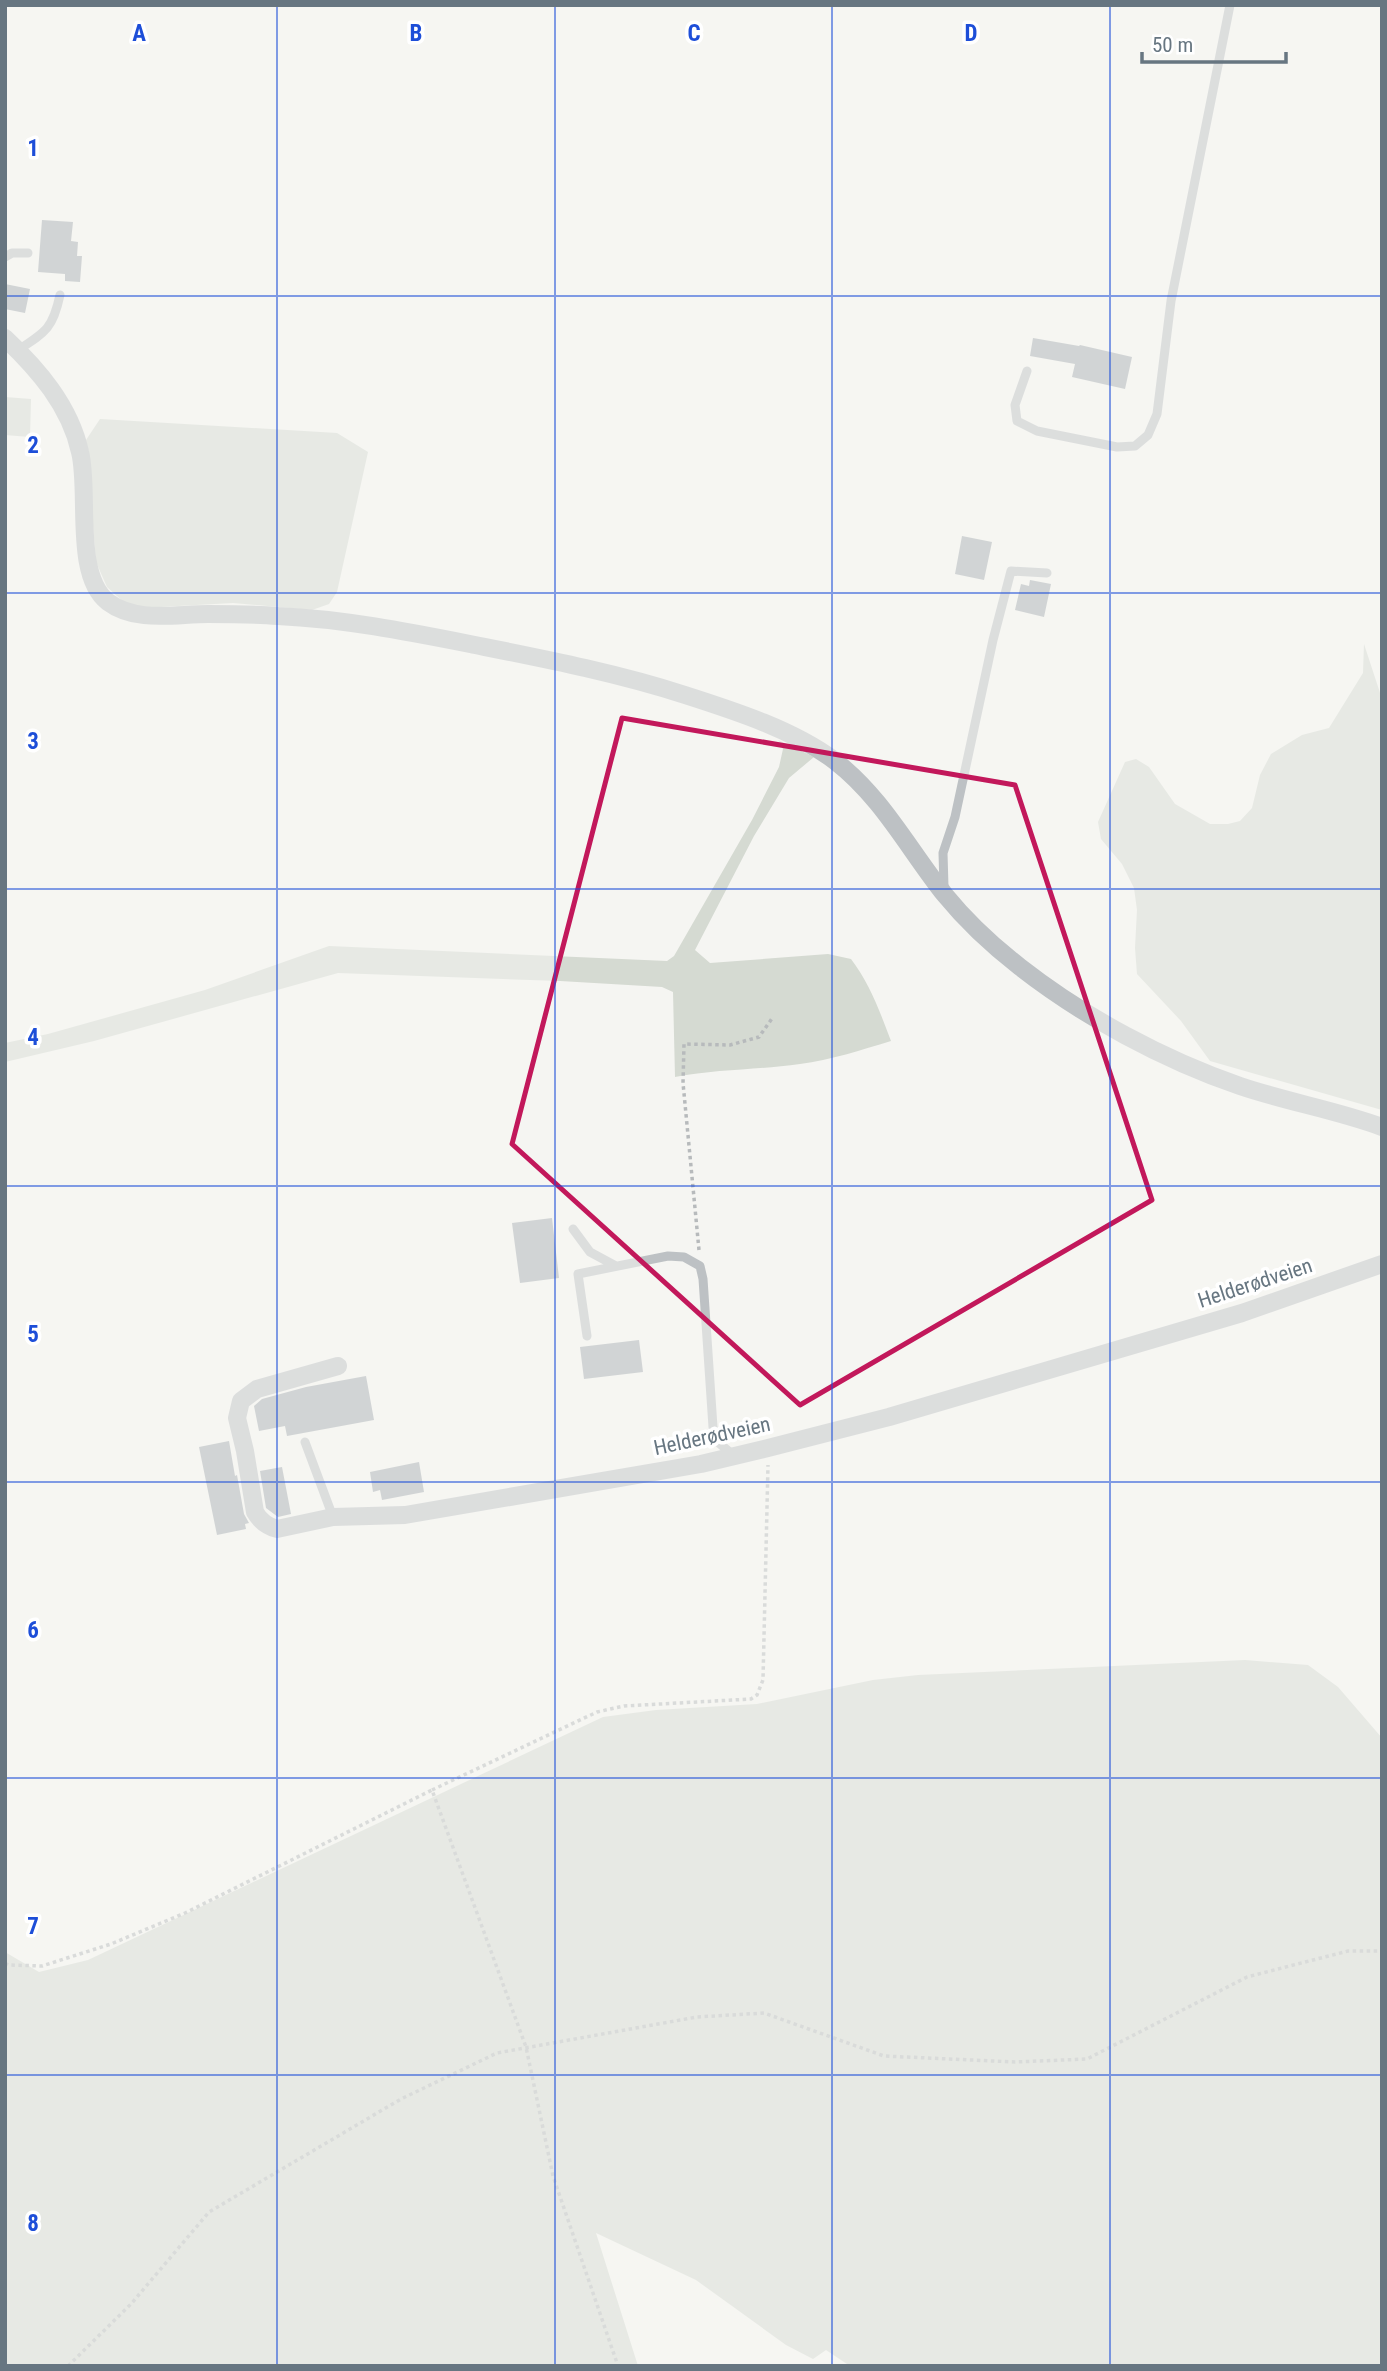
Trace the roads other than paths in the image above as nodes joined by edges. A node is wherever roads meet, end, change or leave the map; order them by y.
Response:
1 (1230, 5) edge
2 (28, 253) dead end
3 (5, 257) edge
4 (60, 295) dead end
5 (12, 344) edge
6 (1027, 371) dead end
7 (1047, 573) dead end
8 (944, 893) junction
9 (1382, 1127) edge
10 (573, 1229) dead end
11 (1382, 1264) edge
12 (614, 1265) junction
13 (587, 1336) dead end
14 (338, 1366) dead end
15 (305, 1442) dead end
16 (734, 1456) junction
17 (333, 1517) junction

1 - 6 lane
2 - 3 lane
4 - 5 lane
5 - 8 street
7 - 8 lane
8 - 9 street
10 - 12 lane
11 - 16 street, Helderødveien
12 - 13 lane
12 - 16 lane
14 - 17 street, Helderødveien
15 - 17 lane
16 - 17 street, Helderødveien

